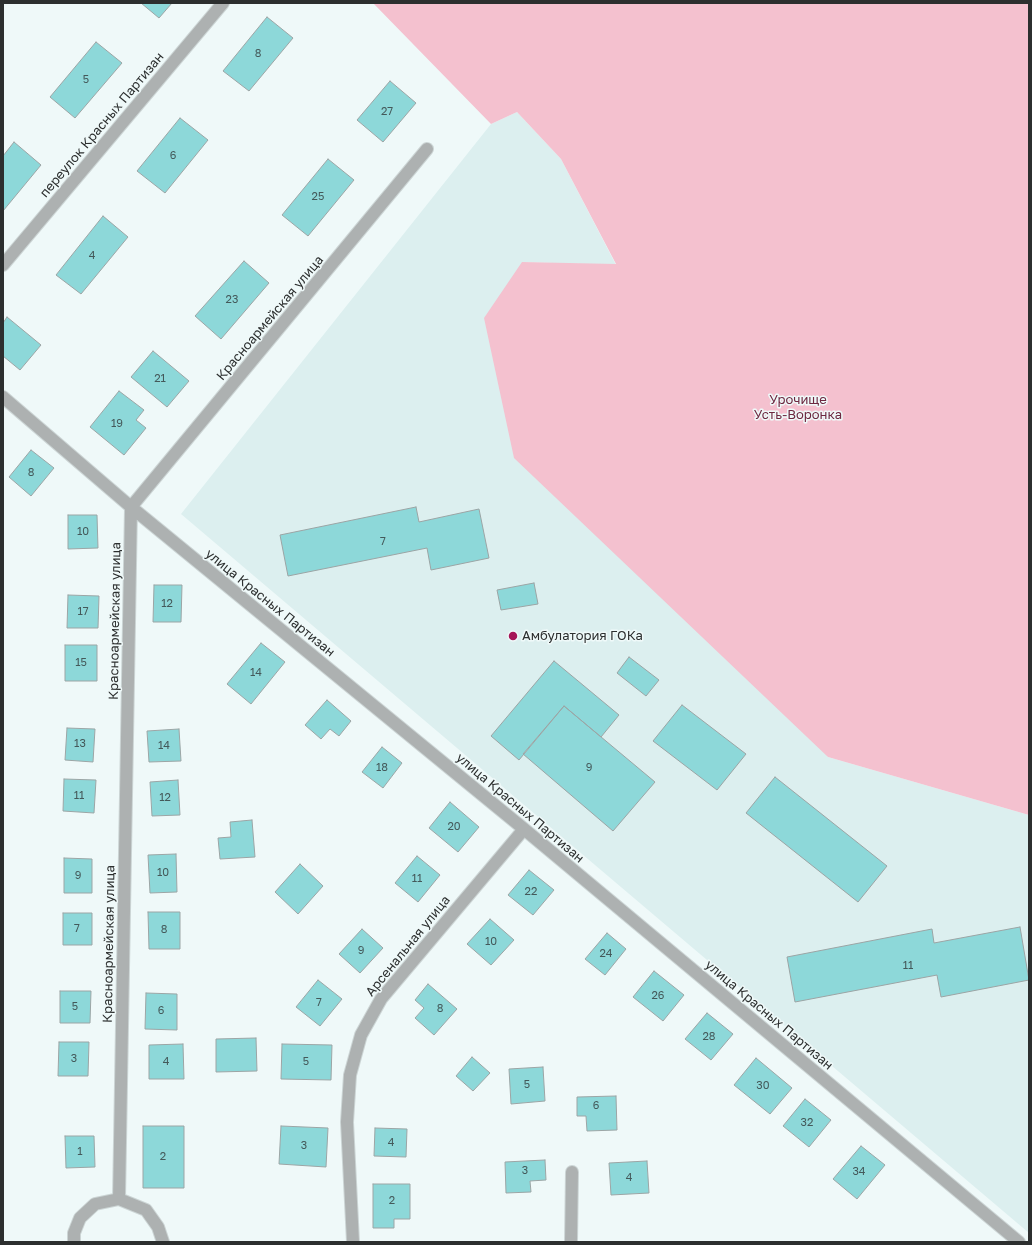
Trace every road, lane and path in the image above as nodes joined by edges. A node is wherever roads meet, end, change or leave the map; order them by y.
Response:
1 (223, 3) edge
2 (427, 149) dead end
3 (3, 265) edge
4 (3, 397) edge
5 (131, 507) junction
6 (524, 829) junction
7 (572, 1172) dead end
8 (119, 1199) junction
9 (74, 1242) edge
10 (163, 1242) edge
11 (353, 1242) edge
12 (571, 1242) edge
13 (1019, 1242) edge

1 - 3 street, переулок Красных Партизан
2 - 5 street, Красноармейская улица
4 - 5 street, улица Красных Партизан
5 - 6 street, улица Красных Партизан
5 - 8 street, Красноармейская улица
6 - 11 street, Арсенальная улица
6 - 13 street, улица Красных Партизан
7 - 12 street
8 - 9 street
8 - 10 street

